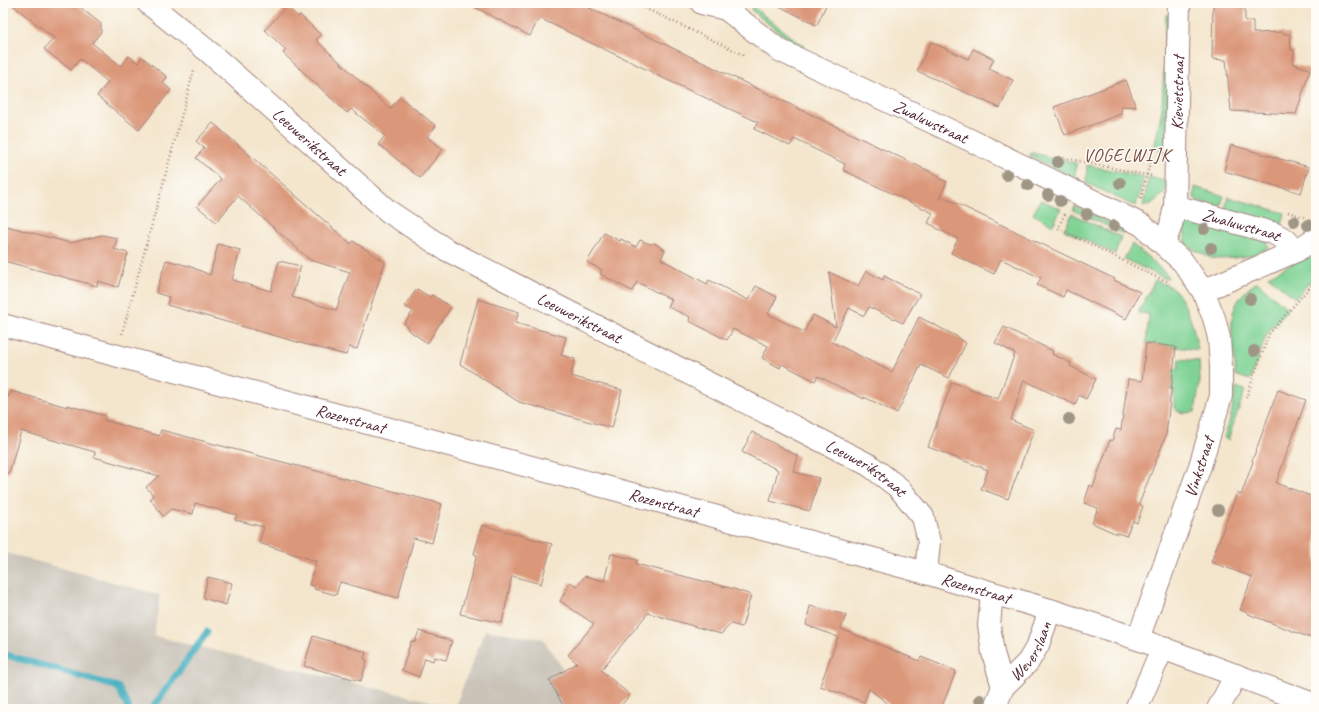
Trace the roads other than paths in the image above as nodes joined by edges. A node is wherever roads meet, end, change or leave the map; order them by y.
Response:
1 (148, 3) edge
2 (702, 3) edge
3 (1179, 3) edge
4 (725, 5) edge
5 (1175, 206) junction
6 (1142, 225) joint
7 (1316, 238) edge
8 (1164, 244) junction
9 (1296, 251) junction
10 (1203, 291) junction
11 (3, 325) edge
12 (926, 573) junction
13 (992, 593) junction
14 (1050, 610) junction
15 (1138, 639) junction
16 (1163, 647) junction
17 (1236, 674) junction
18 (1004, 686) junction
19 (1316, 705) edge
20 (994, 709) edge
21 (1136, 709) edge
22 (1218, 709) edge

1 - 12 street, Leeuwerikstraat
2 - 4 street, Zwaluwstraat
3 - 5 street, Kievietstraat
4 - 6 street, Zwaluwstraat
5 - 8 street
5 - 9 street, Zwaluwstraat
6 - 8 street, Vinkstraat
7 - 9 street
8 - 10 street, Vinkstraat
9 - 10 street
10 - 15 street, Vinkstraat
11 - 12 street, Rozenstraat
12 - 13 street, Rozenstraat
13 - 14 street, Rozenstraat
13 - 18 street, Weverslaan
14 - 15 street, Rozenstraat
14 - 18 street, Weverslaan
15 - 16 street, Rozenstraat
16 - 17 street, Rozenstraat
16 - 21 street
17 - 19 street, Rozenstraat
17 - 22 street
18 - 20 street, Weverslaan

